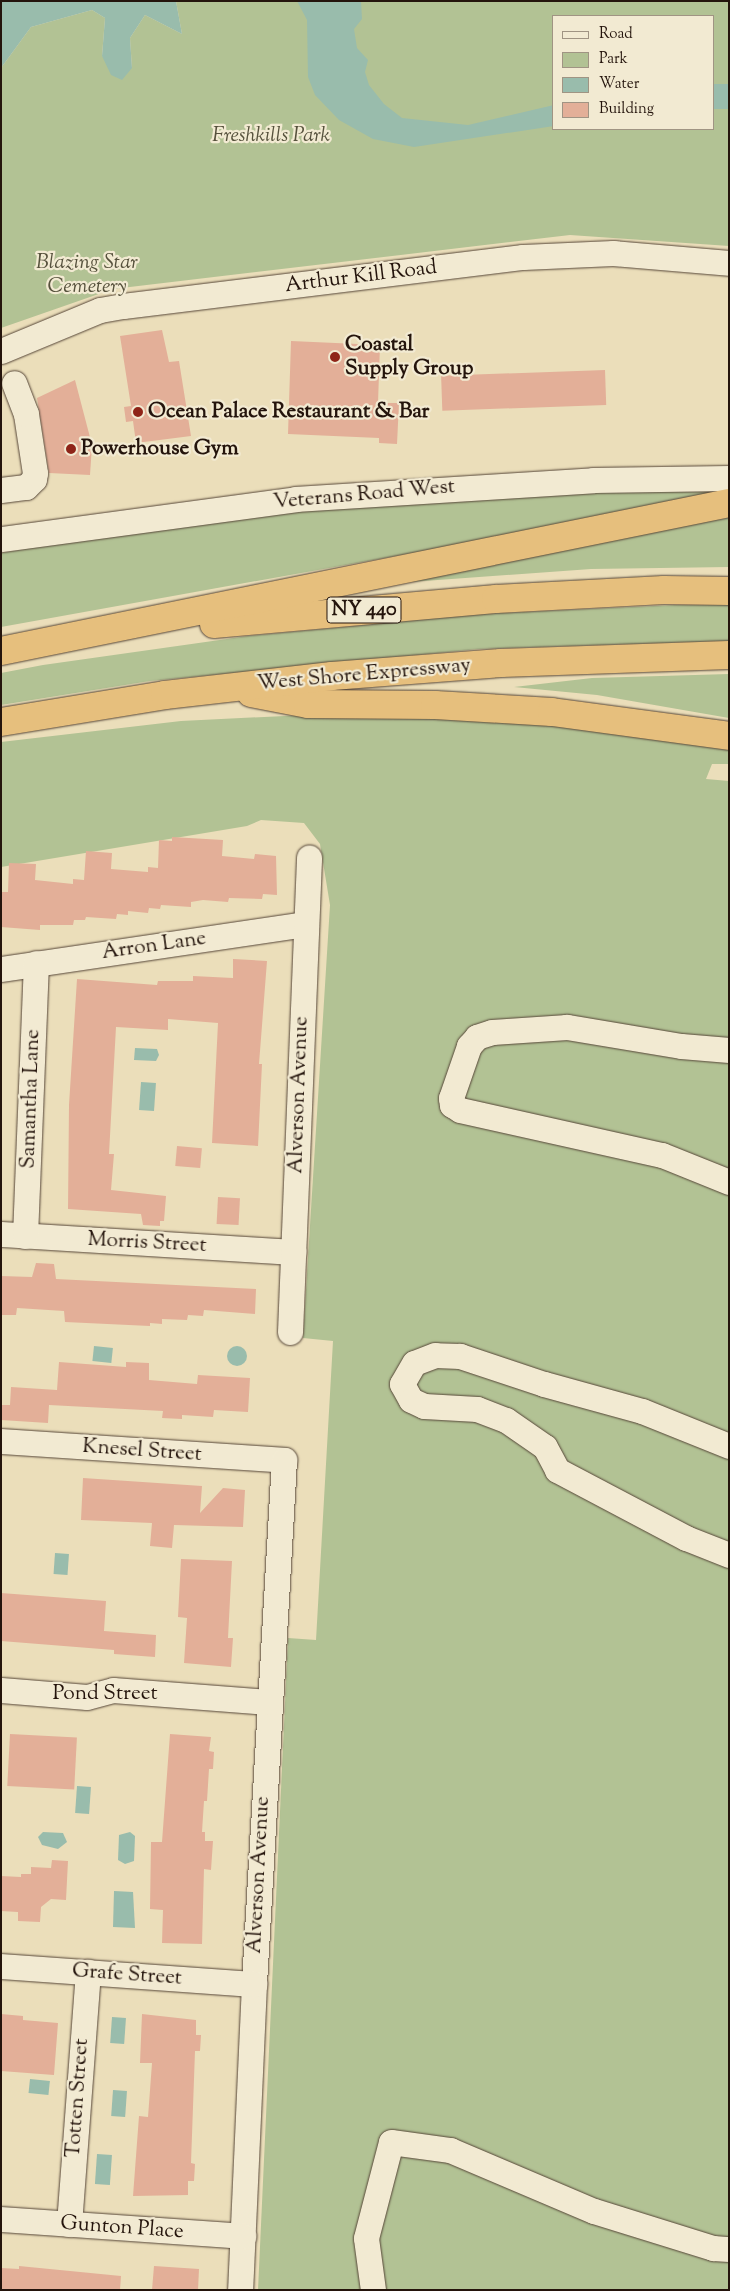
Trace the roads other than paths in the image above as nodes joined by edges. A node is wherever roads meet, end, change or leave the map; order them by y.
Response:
1 (729, 263) edge
2 (7, 370) edge
3 (729, 478) edge
4 (1, 490) edge
5 (729, 503) edge
6 (1, 539) edge
7 (729, 591) edge
8 (1, 651) edge
9 (729, 654) edge
10 (1, 657) edge
11 (228, 688) junction
12 (1, 722) edge
13 (729, 736) edge
14 (309, 857) dead end
15 (306, 924) junction
16 (36, 963) junction
17 (1, 969) edge
18 (729, 1050) edge
19 (729, 1182) edge
20 (13, 1235) edge
21 (293, 1252) junction
22 (290, 1332) dead end
23 (1, 1441) edge
24 (729, 1446) edge
25 (284, 1460) joint
26 (729, 1556) edge
27 (1, 1690) edge
28 (269, 1702) junction
29 (1, 1966) edge
30 (88, 1972) junction
31 (254, 1984) junction
32 (1, 2219) edge
33 (70, 2224) junction
34 (243, 2236) junction
35 (729, 2249) edge
36 (240, 2290) edge
37 (373, 2290) edge

1 - 2 street, Arthur Kill Road
2 - 4 street
3 - 6 street, Veterans Road West
5 - 8 highway
7 - 10 highway, NY 440
9 - 11 highway, West Shore Expressway
11 - 12 highway, West Shore Expressway
11 - 13 highway
14 - 15 street, Alverson Avenue
15 - 16 street, Arron Lane
15 - 21 street, Alverson Avenue
16 - 17 street, Arron Lane
16 - 20 street, Samantha Lane
18 - 19 street
20 - 21 street, Morris Street
21 - 22 street, Alverson Avenue
23 - 25 street, Knesel Street
24 - 26 street
25 - 28 street, Alverson Avenue
27 - 28 street, Pond Street
28 - 31 street, Alverson Avenue
29 - 30 street, Grafe Street
30 - 31 street, Grafe Street
30 - 33 street, Totten Street
31 - 34 street, Alverson Avenue
32 - 33 street, Gunton Place
33 - 34 street, Gunton Place
34 - 36 street, Alverson Avenue
35 - 37 street

